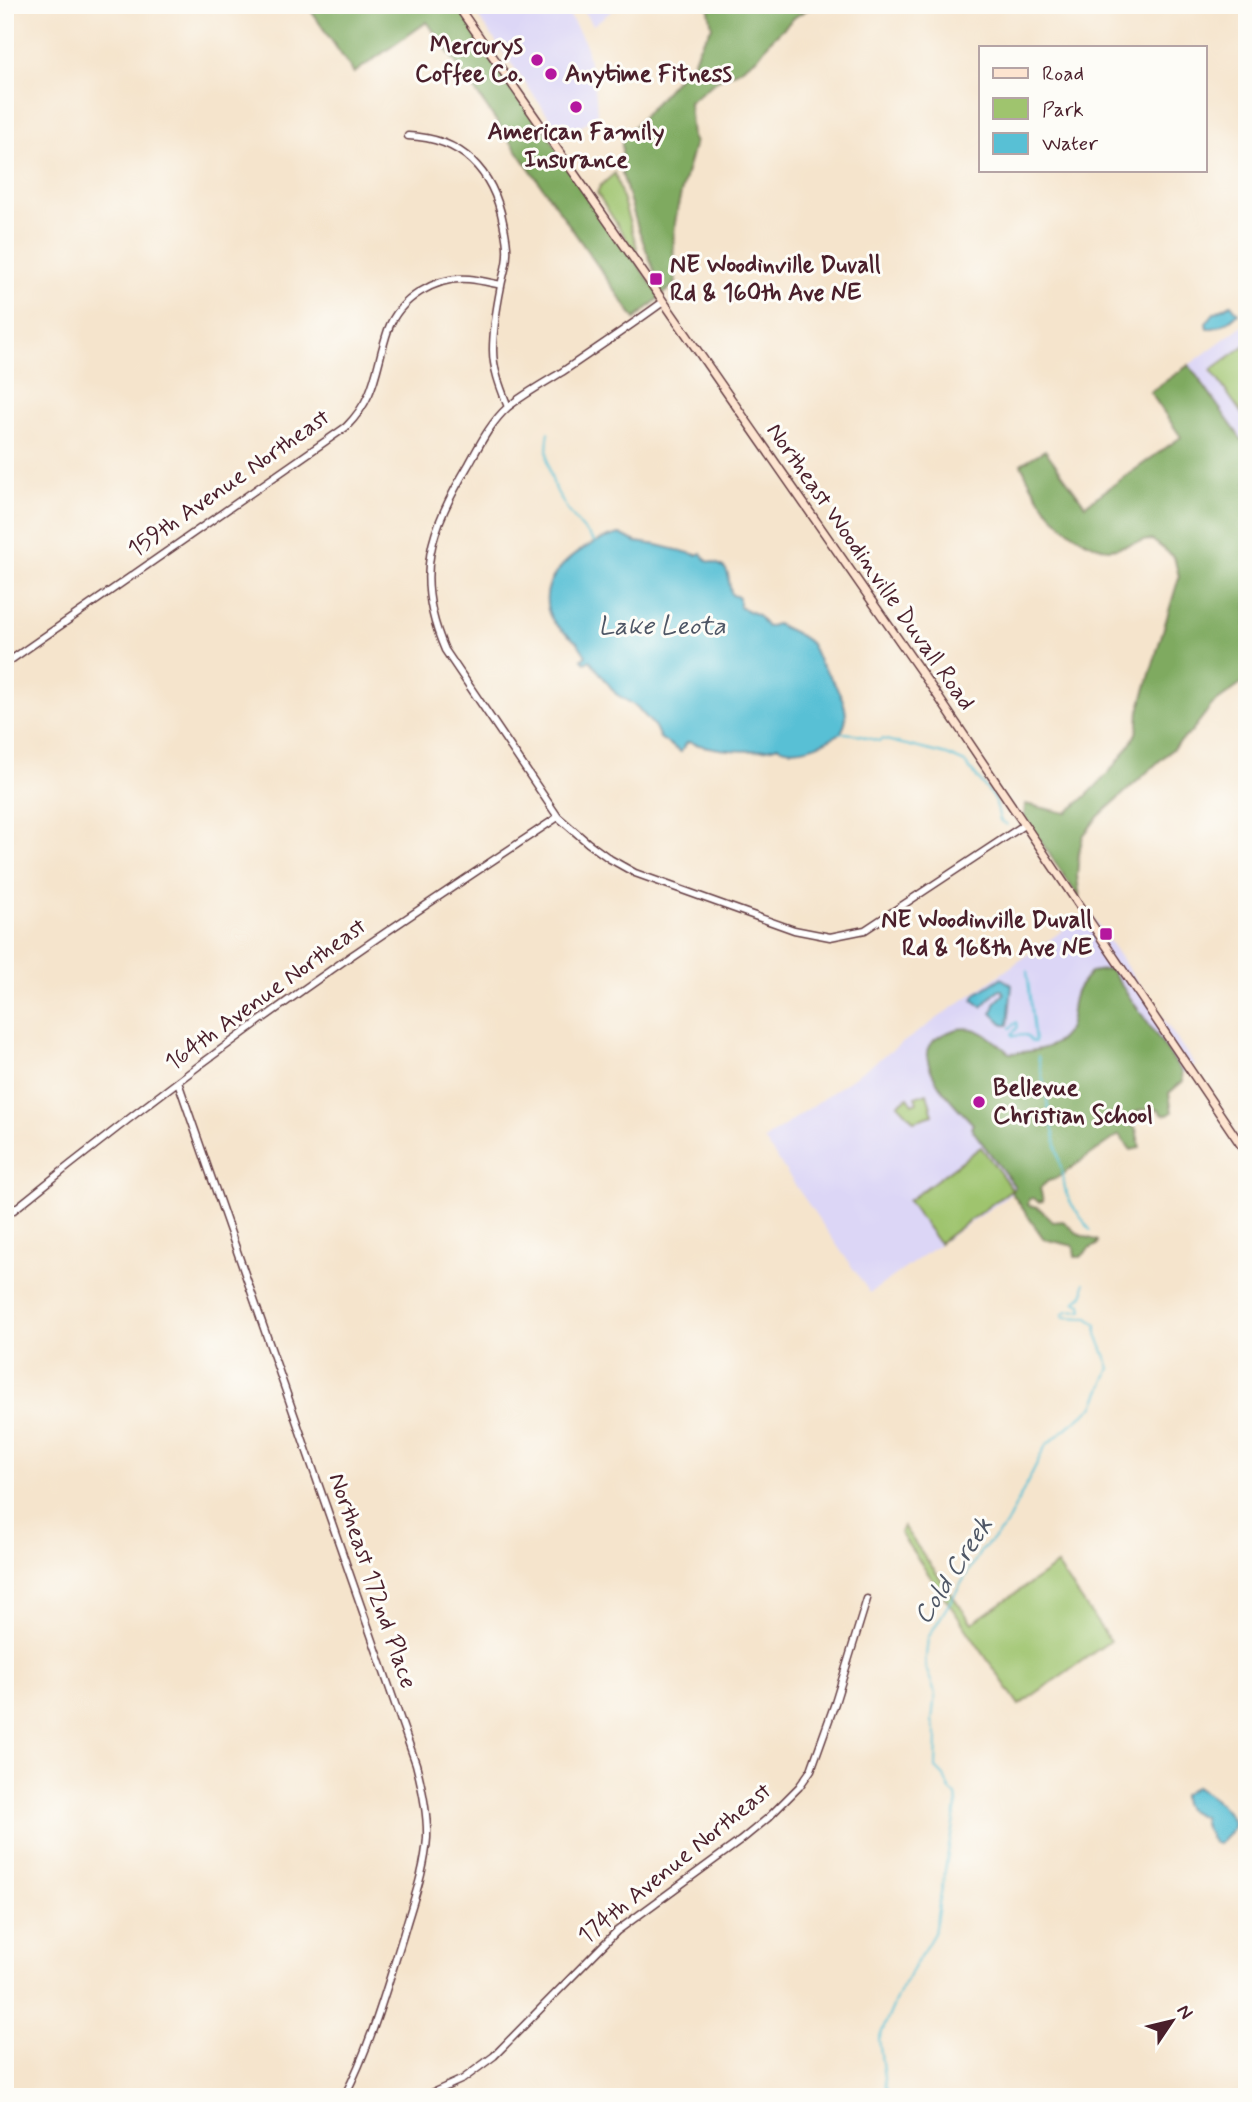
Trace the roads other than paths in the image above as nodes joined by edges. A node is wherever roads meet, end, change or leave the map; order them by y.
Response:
1 (457, 5) edge
2 (408, 136) dead end
3 (501, 285) junction
4 (663, 302) junction
5 (508, 407) junction
6 (5, 664) edge
7 (558, 817) junction
8 (1024, 825) junction
9 (178, 1082) junction
10 (1247, 1154) edge
11 (5, 1217) edge
12 (867, 1599) dead end
13 (344, 2097) edge
14 (423, 2097) edge

1 - 4 main road, Northeast Woodinville Duvall Road
2 - 3 street
3 - 5 street
3 - 6 street, 159th Avenue Northeast
4 - 5 street
4 - 8 main road, Northeast Woodinville Duvall Road
5 - 7 street
7 - 8 street
7 - 9 street, 164th Avenue Northeast
8 - 10 main road, Northeast Woodinville Duvall Road
9 - 11 street, 164th Avenue Northeast
9 - 13 street, Northeast 172nd Place
12 - 14 street, 174th Avenue Northeast

